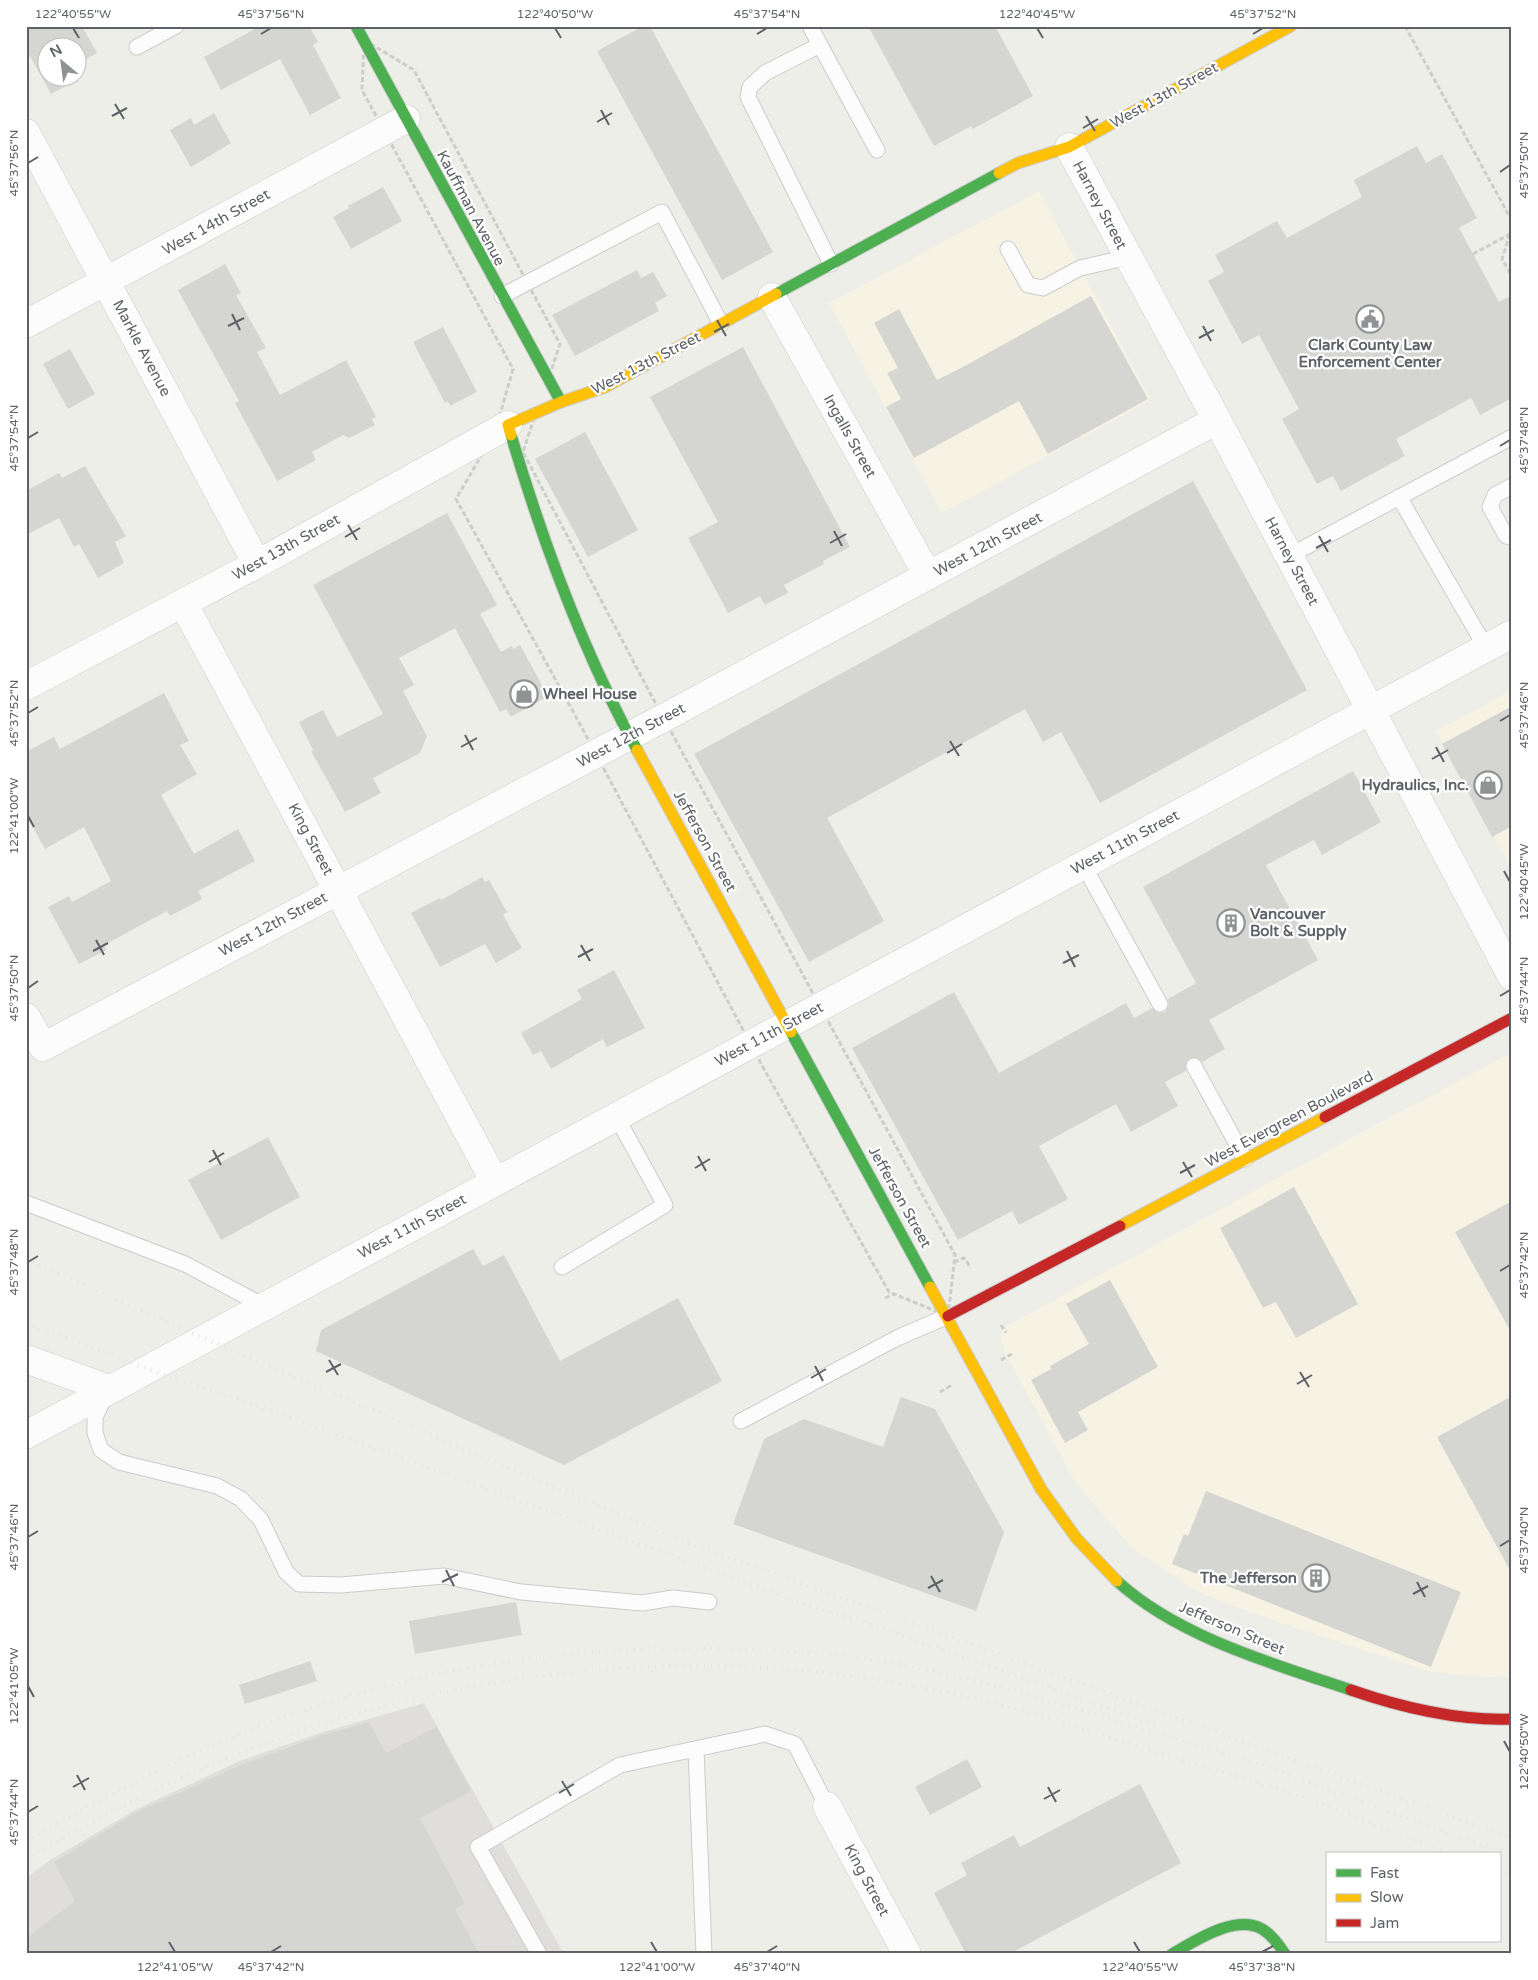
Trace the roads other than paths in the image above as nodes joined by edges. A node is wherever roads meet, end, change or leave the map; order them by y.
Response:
1 (176, 26) edge
2 (356, 26) edge
3 (810, 26) edge
4 (1292, 26) edge
5 (820, 45) junction
6 (137, 47) dead end
7 (406, 119) junction
8 (26, 133) edge
9 (1069, 147) junction
10 (877, 150) dead end
11 (1008, 249) dead end
12 (1129, 257) junction
13 (831, 264) junction
14 (107, 282) junction
15 (502, 296) junction
16 (772, 297) junction
17 (26, 324) edge
18 (721, 324) junction
19 (561, 402) junction
20 (1217, 420) junction
21 (508, 425) junction
22 (1512, 436) edge
23 (1512, 486) edge
24 (1399, 497) junction
25 (1512, 537) edge
26 (1289, 556) junction
27 (257, 564) junction
28 (928, 576) junction
29 (183, 603) junction
30 (1512, 634) edge
31 (1486, 648) junction
32 (26, 686) edge
33 (1371, 710) junction
34 (630, 736) junction
35 (1083, 864) junction
36 (338, 890) junction
37 (1512, 977) edge
38 (1160, 1004) dead end
39 (26, 1017) edge
40 (1512, 1018) edge
41 (788, 1024) junction
42 (1194, 1066) dead end
43 (616, 1116) junction
44 (1245, 1159) junction
45 (495, 1182) junction
46 (26, 1203) edge
47 (562, 1267) dead end
48 (264, 1306) junction
49 (948, 1316) junction
50 (26, 1359) edge
51 (109, 1389) junction
52 (741, 1421) dead end
53 (26, 1434) edge
54 (709, 1602) dead end
55 (1512, 1719) edge
56 (696, 1749) junction
57 (827, 1806) joint
58 (539, 1954) edge
59 (704, 1954) edge
60 (907, 1954) edge
61 (1172, 1954) edge
62 (1285, 1954) edge

1 - 6 lane
2 - 7 street, Kauffman Avenue
3 - 5 lane
4 - 9 street, West 13th Street
5 - 10 lane
5 - 13 lane
7 - 14 street, West 14th Street
7 - 15 street, Kauffman Avenue
8 - 14 street, Markle Avenue
9 - 12 street, Harney Street
9 - 13 street, West 13th Street
11 - 12 lane
12 - 20 street, Harney Street
13 - 16 street, West 13th Street
14 - 17 street, West 14th Street
14 - 27 street, Markle Avenue
15 - 18 lane
15 - 19 street, Kauffman Avenue
16 - 18 street, West 13th Street
16 - 28 street, Ingalls Street
18 - 19 street, West 13th Street
19 - 21 street, West 13th Street
20 - 26 street, Harney Street
20 - 28 street, West 12th Street
21 - 27 street, West 13th Street
21 - 34 street, Jefferson Street
22 - 24 lane
23 - 25 lane
24 - 26 lane
24 - 31 lane
26 - 33 street, Harney Street
27 - 29 street, West 13th Street
28 - 34 street, West 12th Street
29 - 32 street, West 13th Street
29 - 36 street, King Street
30 - 31 street, West 11th Street
31 - 33 street, West 11th Street
33 - 35 street, West 11th Street
33 - 37 street, Harney Street
34 - 36 street, West 12th Street
34 - 41 street, Jefferson Street
35 - 38 lane
35 - 41 street, West 11th Street
36 - 39 street, West 12th Street
36 - 45 street, King Street
40 - 44 street, West Evergreen Boulevard
41 - 43 street, West 11th Street
41 - 49 street, Jefferson Street
42 - 44 lane
43 - 45 street, West 11th Street
43 - 47 lane
44 - 49 street, West Evergreen Boulevard
45 - 48 street, West 11th Street
46 - 48 lane
48 - 51 street, West 11th Street
49 - 52 lane
49 - 55 street, Jefferson Street
50 - 51 street
51 - 53 street, West 11th Street
51 - 54 lane
56 - 57 lane
56 - 58 lane
56 - 59 lane
57 - 60 street, King Street
61 - 62 street

